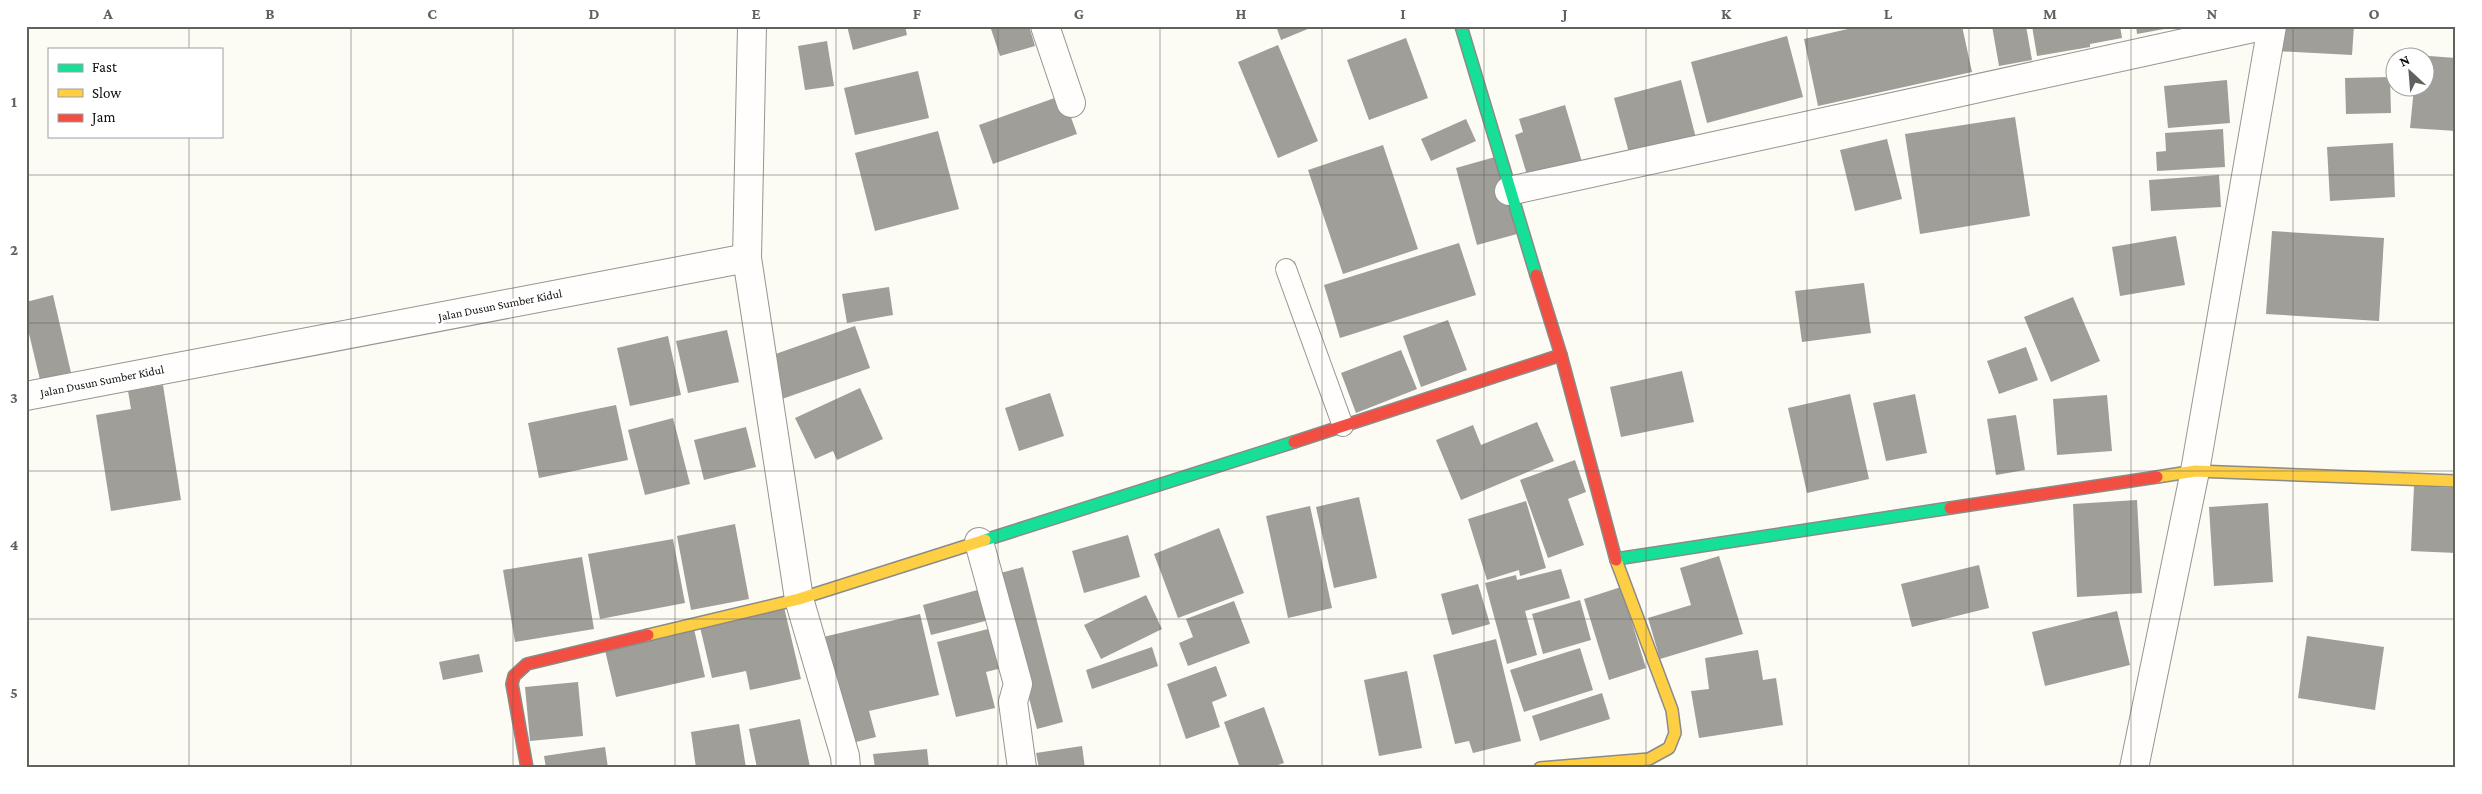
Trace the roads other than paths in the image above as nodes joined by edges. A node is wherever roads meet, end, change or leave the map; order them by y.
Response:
1 (752, 26) edge
2 (1045, 26) edge
3 (1461, 26) edge
4 (2262, 26) edge
5 (2272, 26) edge
6 (1071, 103) dead end
7 (1508, 191) junction
8 (747, 258) junction
9 (1286, 269) dead end
10 (1561, 355) junction
11 (26, 396) edge
12 (1343, 426) junction
13 (2195, 471) junction
14 (2456, 481) edge
15 (978, 542) junction
16 (1616, 559) junction
17 (799, 599) junction
18 (528, 768) edge
19 (846, 768) edge
20 (1022, 768) edge
21 (1540, 768) edge
22 (2134, 768) edge

1 - 8 street
2 - 6 street
3 - 7 street
4 - 7 street
5 - 13 street
7 - 10 street
8 - 11 street, Jalan Dusun Sumber Kidul
8 - 17 street
9 - 12 lane
10 - 12 street
10 - 16 street
12 - 15 street
13 - 14 street
13 - 16 street
13 - 22 street
15 - 17 street
15 - 20 street
16 - 21 street
17 - 18 street
17 - 19 street

